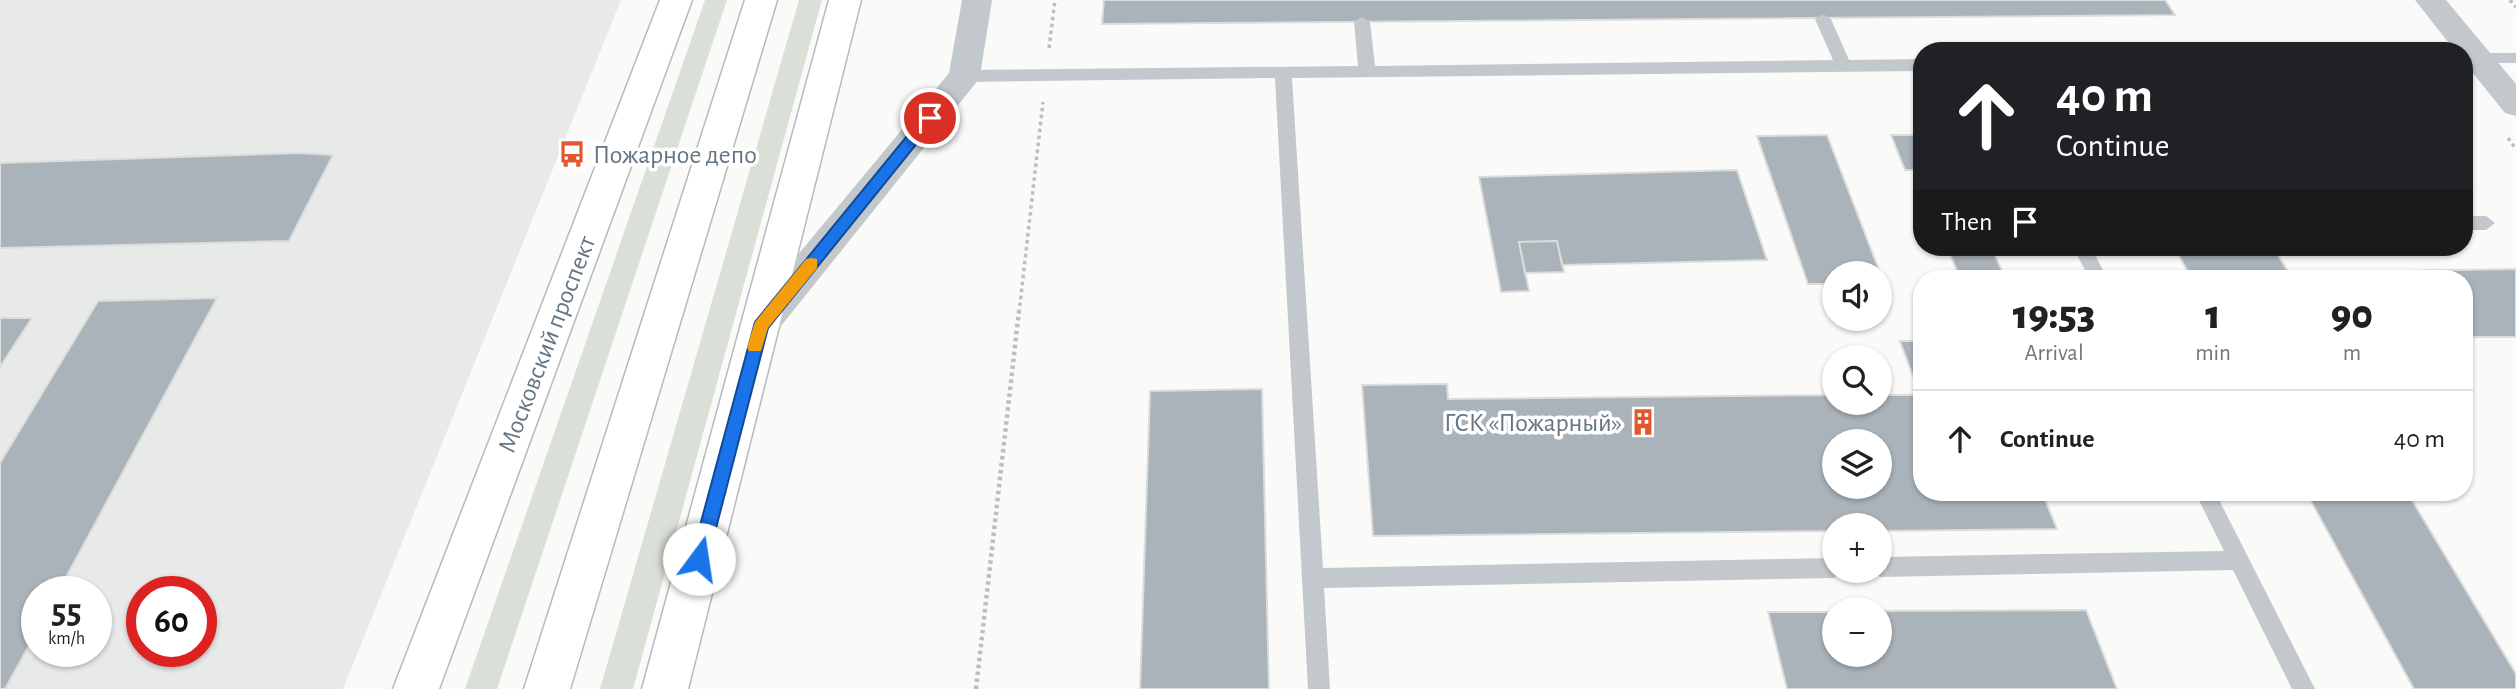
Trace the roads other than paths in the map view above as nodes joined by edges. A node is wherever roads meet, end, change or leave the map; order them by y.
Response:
1 (676, 0) edge
2 (761, 0) edge
3 (845, 0) edge
4 (977, 0) edge
5 (2430, 0) edge
6 (1823, 19) dead end
7 (1362, 22) dead end
8 (2460, 42) edge
9 (2473, 58) edge
10 (2516, 58) edge
11 (2473, 60) edge
12 (1913, 65) edge
13 (1843, 66) junction
14 (1367, 71) junction
15 (1283, 72) junction
16 (964, 76) junction
17 (2516, 105) edge
18 (2473, 223) edge
19 (2486, 223) dead end
20 (760, 326) junction
21 (2210, 501) edge
22 (2239, 559) junction
23 (1892, 567) edge
24 (1822, 568) edge
25 (1313, 578) junction
26 (416, 689) edge
27 (547, 689) edge
28 (666, 689) edge
29 (1319, 689) edge
30 (2304, 689) edge

1 - 26 main road, Московский проспект
2 - 27 main road
3 - 20 main road
4 - 16 street
5 - 8 street
6 - 13 lane
7 - 14 lane
9 - 10 lane
11 - 17 street
12 - 13 lane
13 - 14 lane
14 - 15 lane
15 - 16 lane
15 - 25 lane
16 - 20 street
18 - 19 lane
20 - 28 main road
21 - 22 lane
22 - 23 lane
22 - 30 lane
24 - 25 lane
25 - 29 lane

